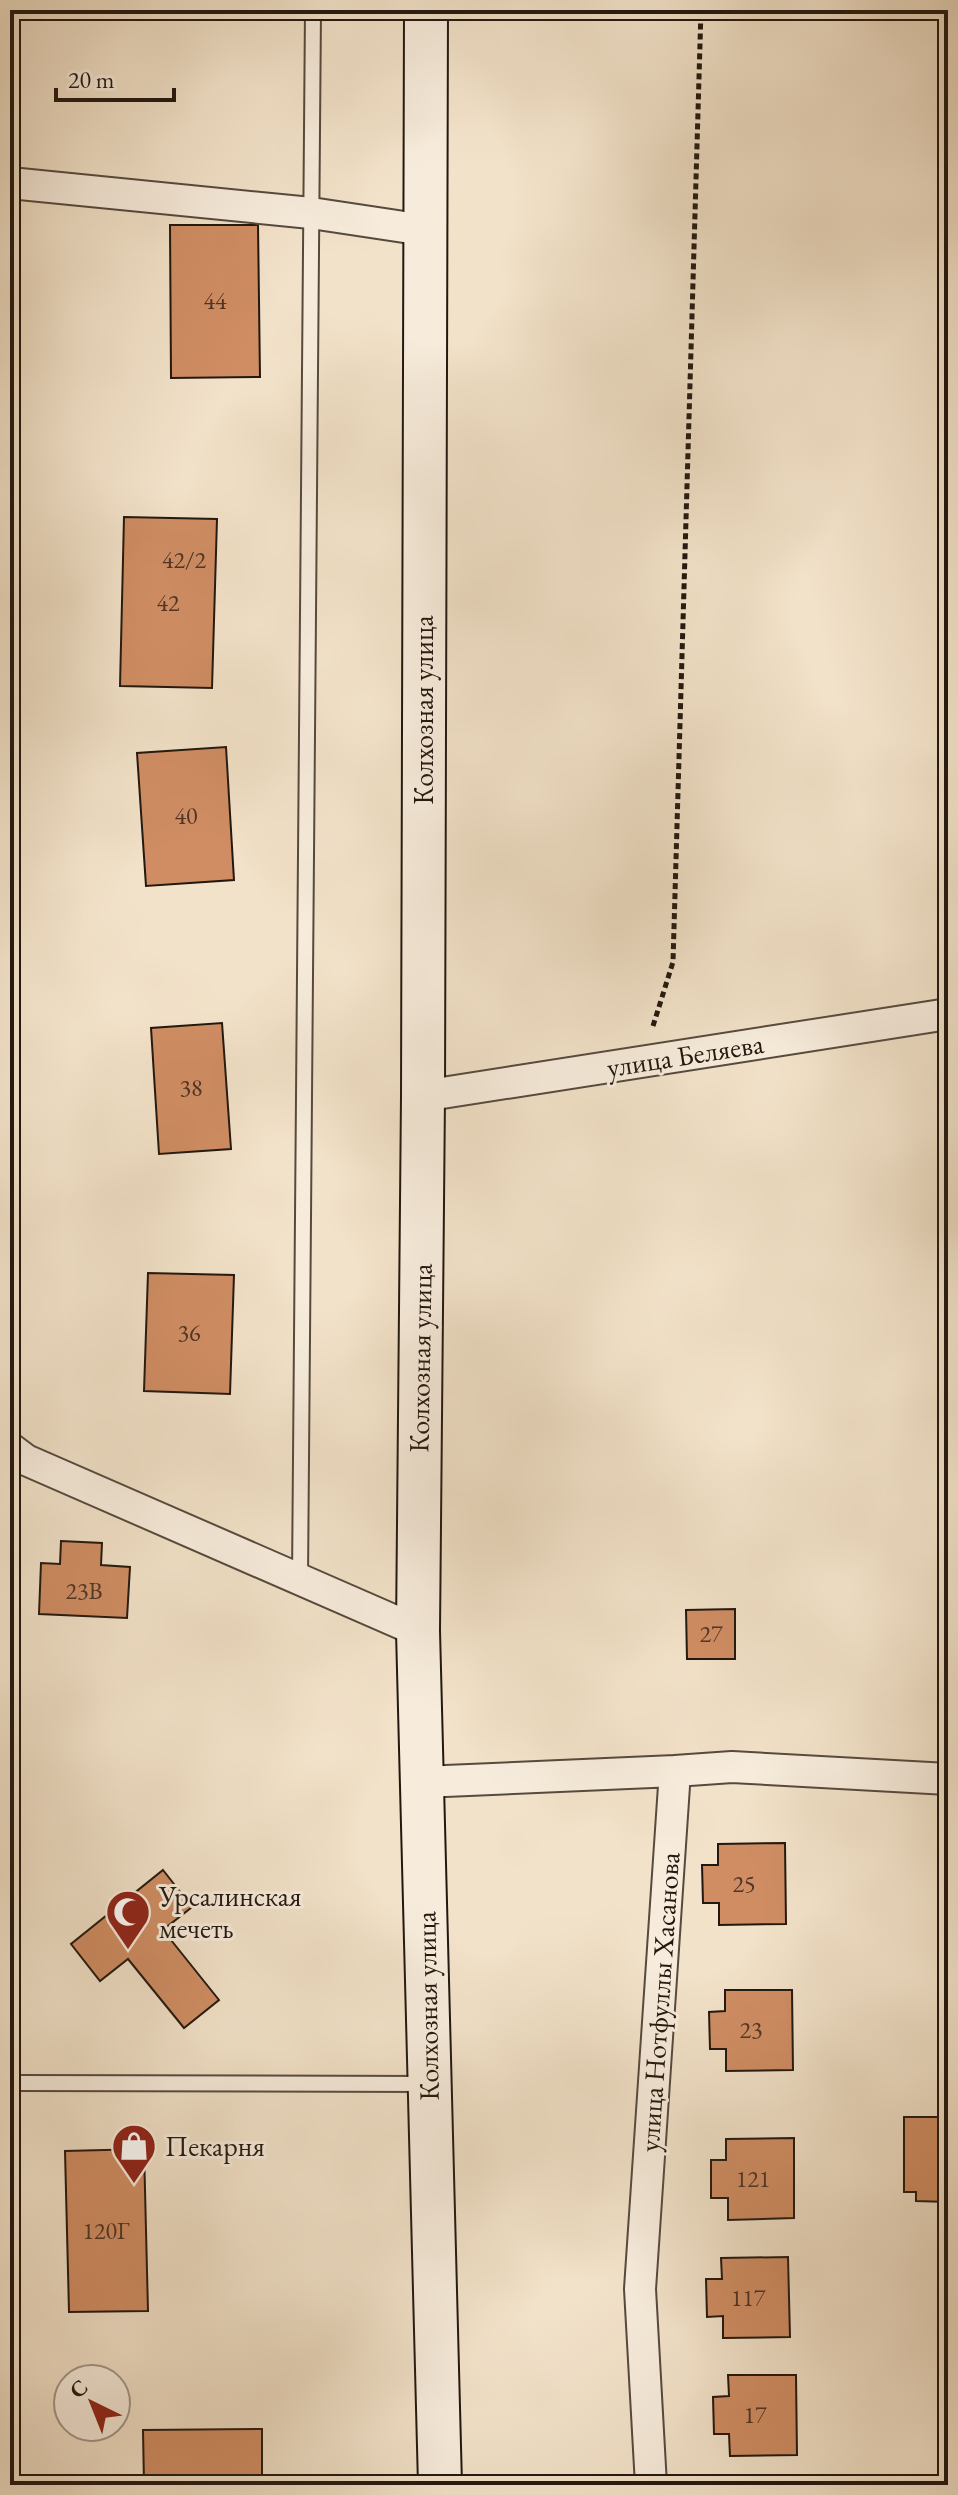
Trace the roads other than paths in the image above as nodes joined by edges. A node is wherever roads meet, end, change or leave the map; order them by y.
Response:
1 (313, 10) edge
2 (426, 10) edge
3 (10, 183) edge
4 (311, 213) junction
5 (424, 230) junction
6 (948, 1014) edge
7 (423, 1096) junction
8 (10, 1448) edge
9 (300, 1579) junction
10 (418, 1631) junction
11 (675, 1771) junction
12 (948, 1779) edge
13 (422, 1782) junction
14 (16, 2083) dead end
15 (428, 2084) junction
16 (440, 2485) edge
17 (651, 2485) edge

1 - 4 lane
2 - 5 main road, Колхозная улица
3 - 4 street
4 - 5 street
4 - 9 lane
5 - 7 main road, Колхозная улица
6 - 7 street, улица Беляева
7 - 10 main road, Колхозная улица
8 - 9 street
9 - 10 street
10 - 13 main road, Колхозная улица
11 - 12 street
11 - 13 street
11 - 17 street, улица Нотфуллы Хасанова
13 - 15 main road, Колхозная улица
14 - 15 lane
15 - 16 main road, Колхозная улица

